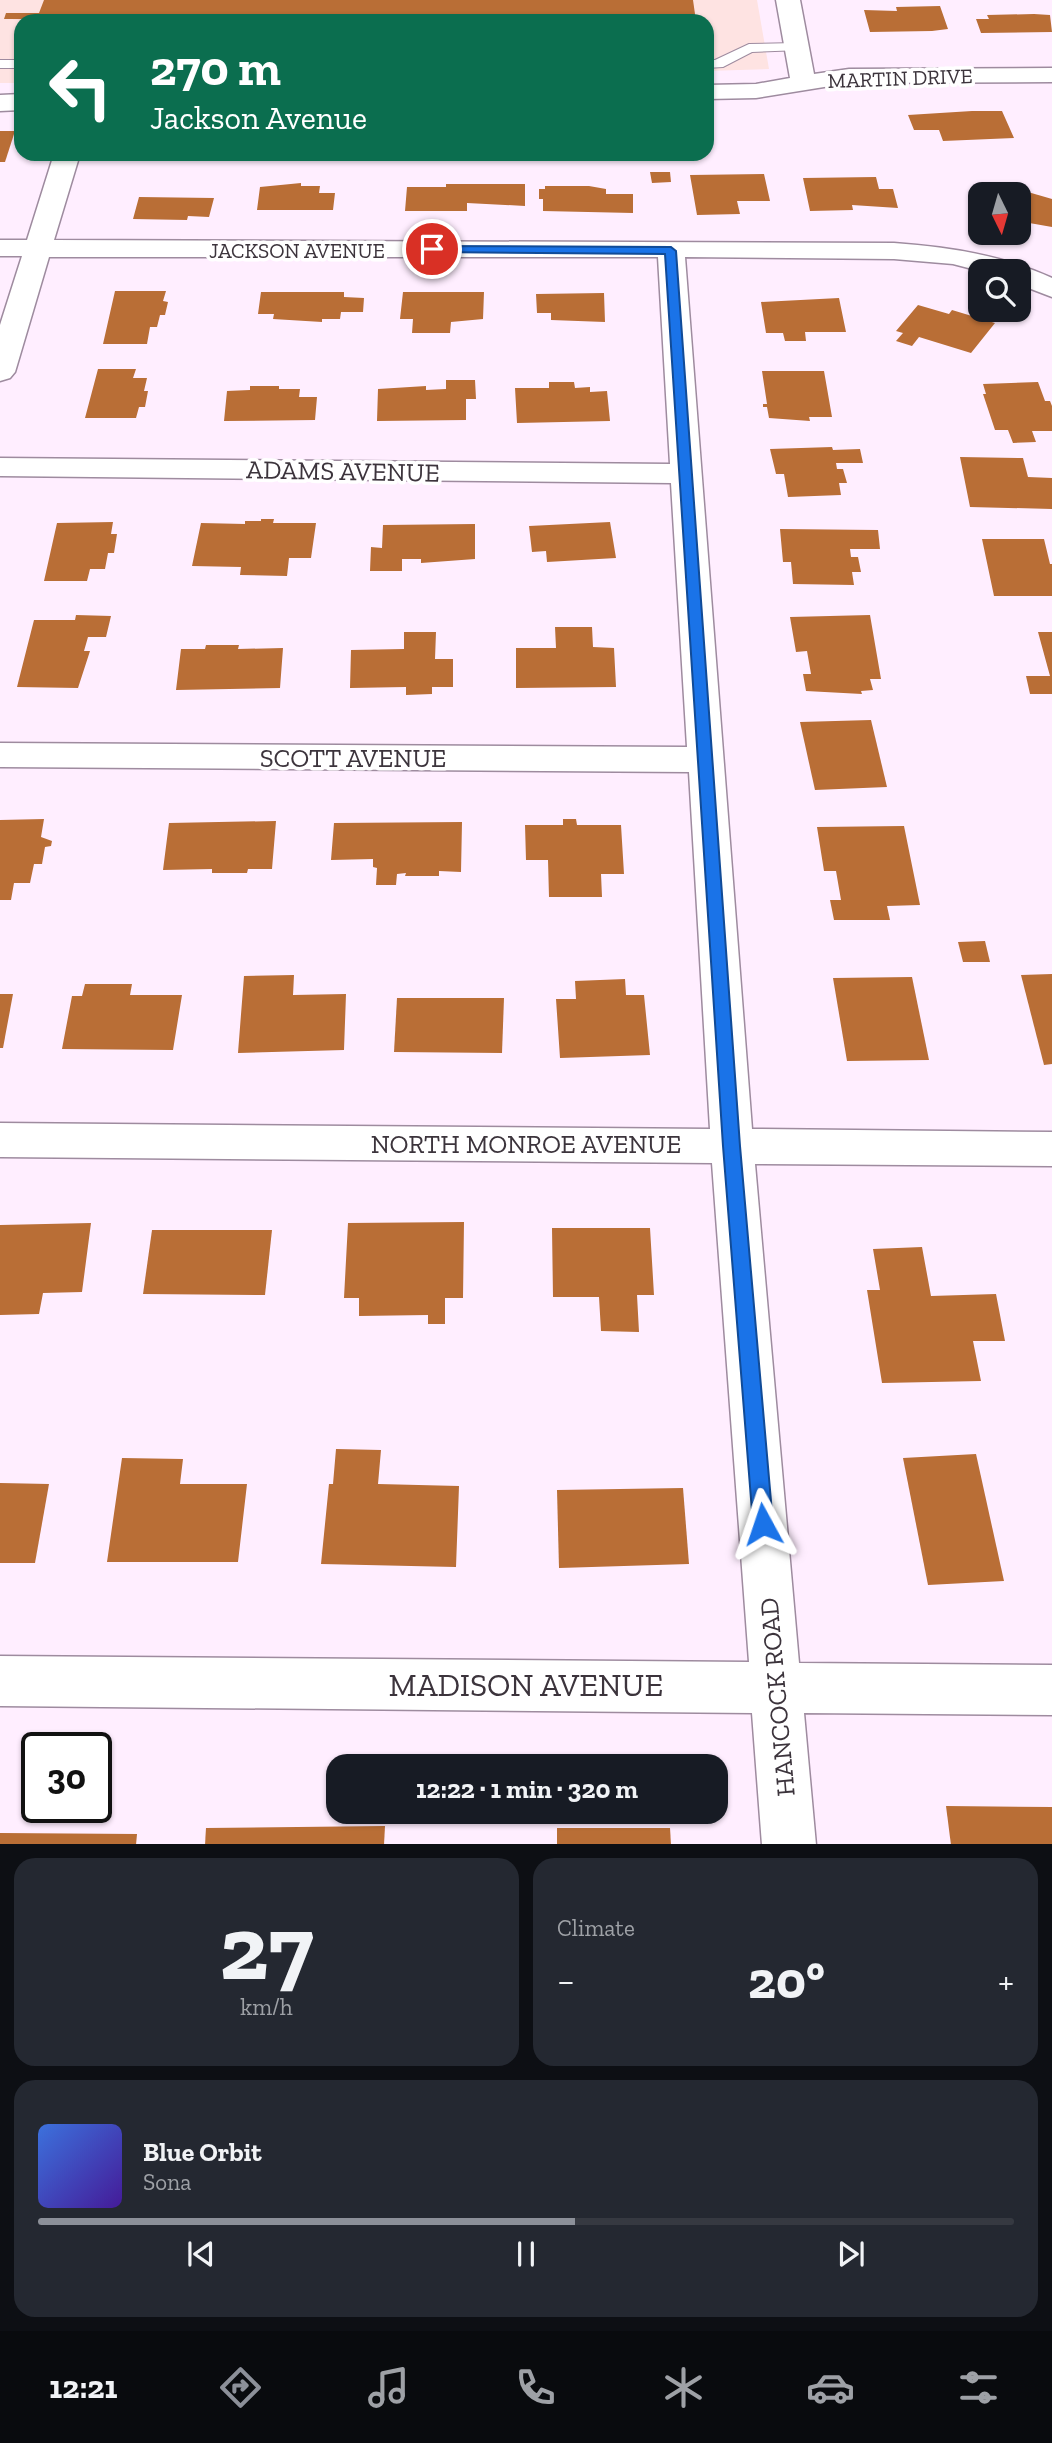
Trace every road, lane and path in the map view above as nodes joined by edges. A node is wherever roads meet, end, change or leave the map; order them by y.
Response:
1 (788, 0) edge
2 (796, 47) junction
3 (714, 64) edge
4 (1052, 75) edge
5 (803, 83) junction
6 (714, 92) edge
7 (65, 161) edge
8 (0, 248) edge
9 (39, 248) junction
10 (671, 251) junction
11 (968, 260) edge
12 (1031, 279) edge
13 (1052, 289) edge
14 (0, 372) edge
15 (0, 467) edge
16 (686, 474) junction
17 (0, 755) edge
18 (706, 760) junction
19 (0, 1140) edge
20 (732, 1146) junction
21 (1052, 1149) edge
22 (0, 1681) edge
23 (776, 1686) junction
24 (1052, 1690) edge
25 (789, 1844) edge

1 - 2 street
2 - 3 lane
2 - 5 street
4 - 5 street, MARTIN DRIVE
5 - 6 street, MARTIN DRIVE
7 - 9 street
8 - 9 street, JACKSON AVENUE
9 - 10 street, JACKSON AVENUE
9 - 14 street
10 - 11 street, JACKSON AVENUE
10 - 16 street, HANCOCK ROAD
12 - 13 street
15 - 16 street, ADAMS AVENUE
16 - 18 street, HANCOCK ROAD
17 - 18 street, SCOTT AVENUE
18 - 20 street, HANCOCK ROAD
19 - 20 street, NORTH MONROE AVENUE
20 - 21 street, NORTH MONROE AVENUE
20 - 23 street, HANCOCK ROAD
22 - 23 street, MADISON AVENUE
23 - 24 street, MADISON AVENUE
23 - 25 street, HANCOCK ROAD

